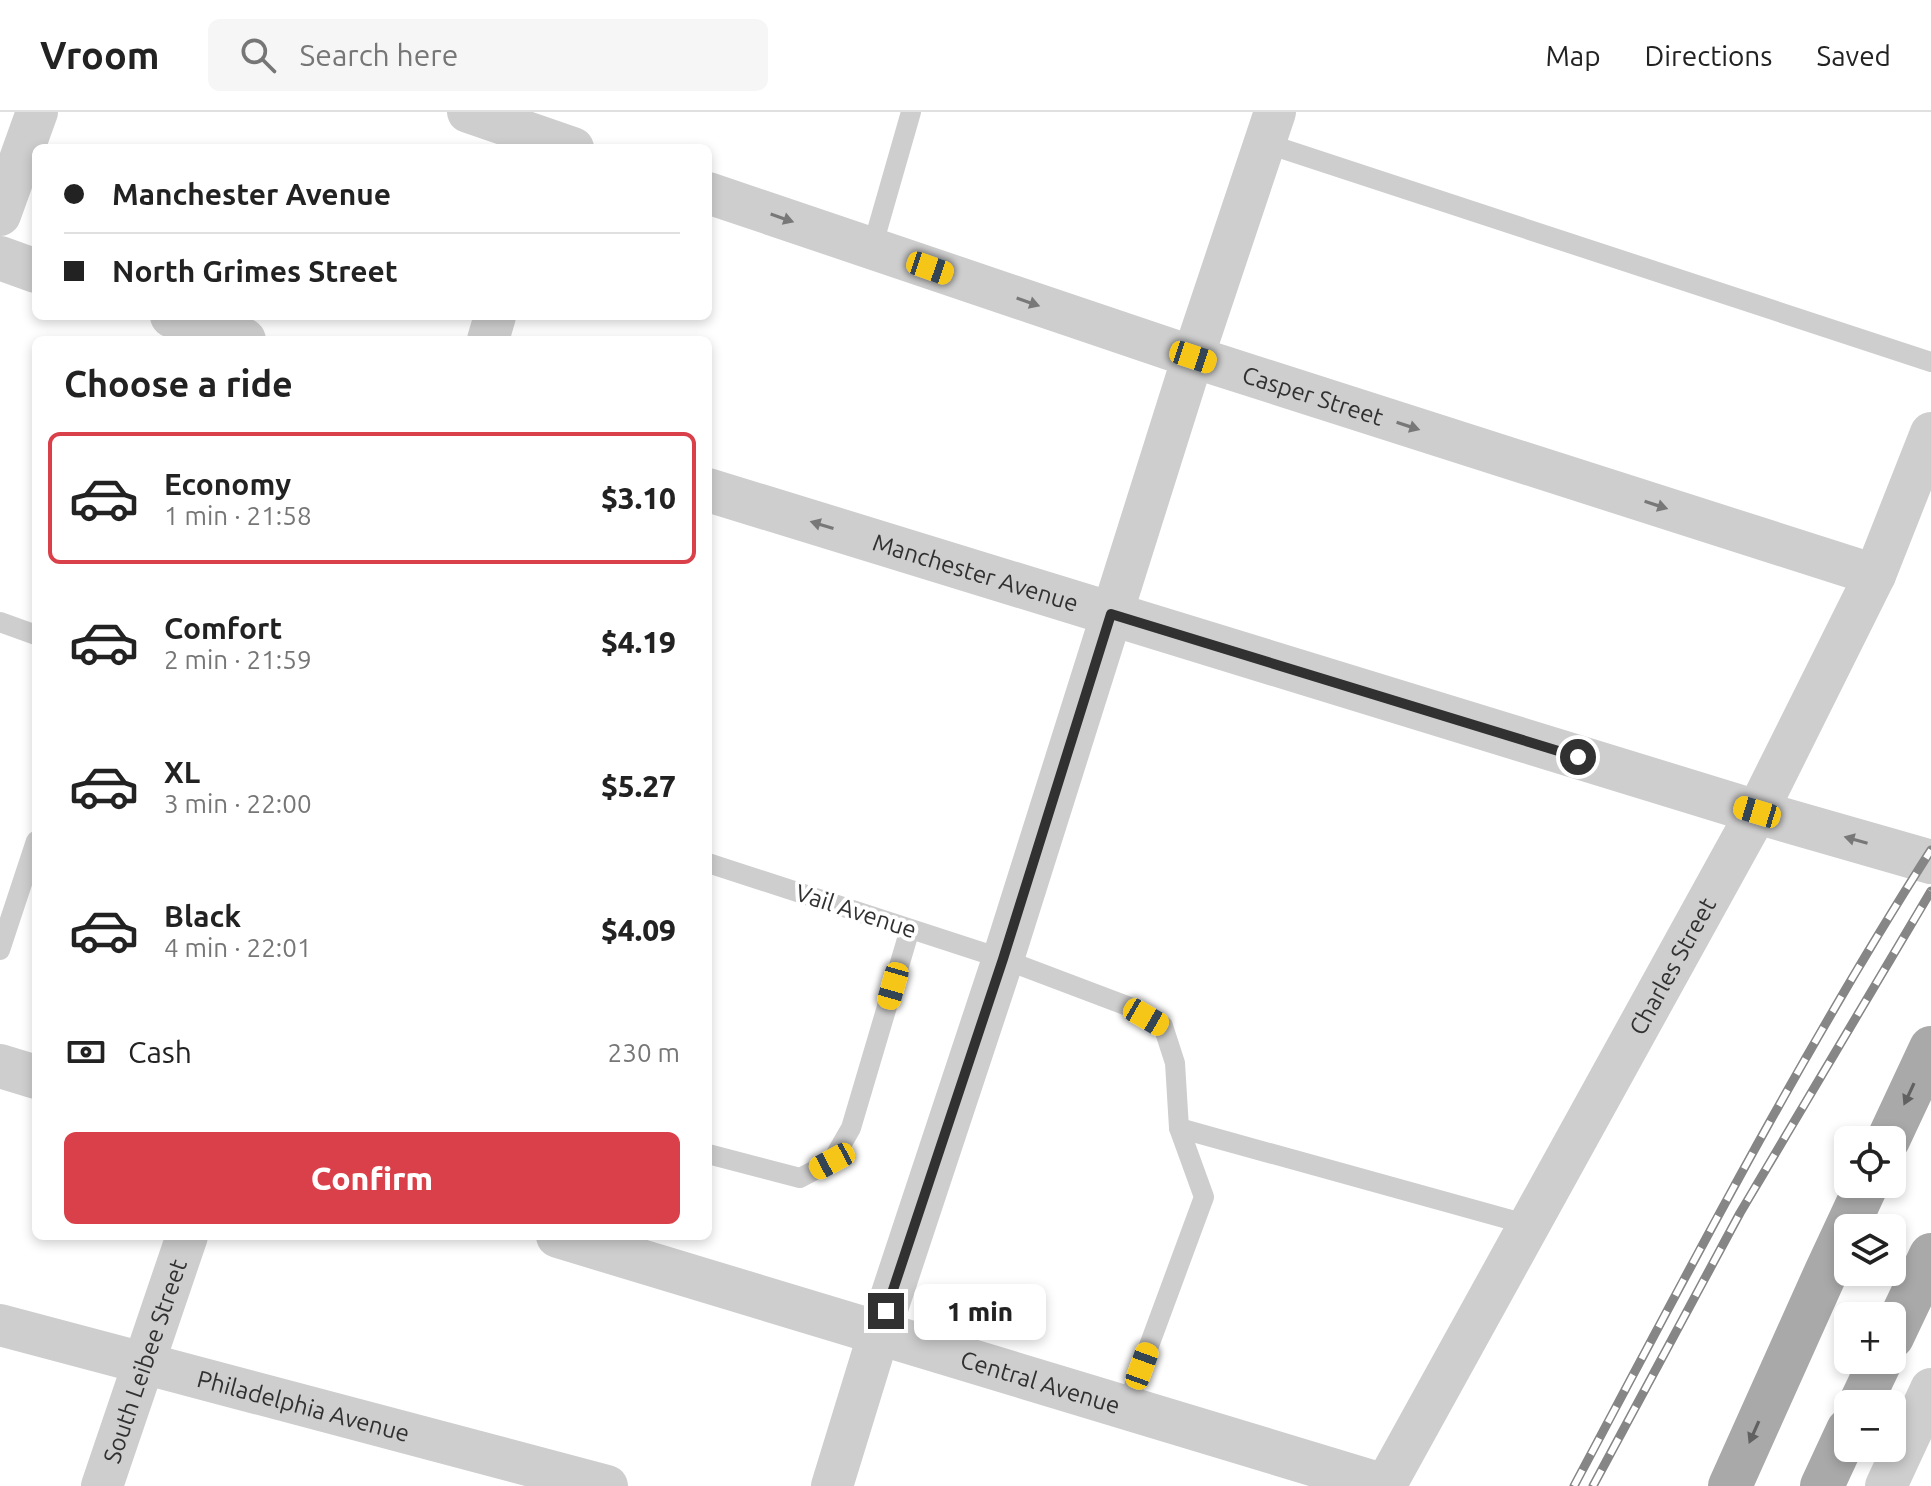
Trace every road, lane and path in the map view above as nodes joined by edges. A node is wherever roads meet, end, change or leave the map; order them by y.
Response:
1 (37, 112) edge
2 (468, 112) edge
3 (911, 112) edge
4 (1270, 127) edge
5 (557, 137) edge
6 (712, 194) edge
7 (0, 215) edge
8 (872, 248) junction
9 (0, 258) edge
10 (32, 270) edge
11 (184, 320) edge
12 (230, 336) edge
13 (1193, 357) junction
14 (1931, 362) edge
15 (1931, 433) edge
16 (712, 491) edge
17 (1875, 575) junction
18 (1111, 614) junction
19 (0, 622) edge
20 (32, 634) edge
21 (1757, 812) junction
22 (32, 853) edge
23 (1931, 862) edge
24 (712, 864) edge
25 (910, 929) junction
26 (0, 950) edge
27 (1003, 959) junction
28 (1931, 1048) edge
29 (0, 1066) edge
30 (32, 1076) edge
31 (1895, 1126) edge
32 (1179, 1128) junction
33 (712, 1155) edge
34 (1861, 1198) edge
35 (1529, 1225) junction
36 (186, 1240) edge
37 (586, 1240) edge
38 (629, 1246) edge
39 (1931, 1255) edge
40 (1906, 1308) edge
41 (0, 1325) edge
42 (879, 1333) junction
43 (145, 1363) junction
44 (1931, 1389) edge
45 (1126, 1408) junction
46 (1834, 1460) edge
47 (102, 1486) edge
48 (607, 1486) edge
49 (832, 1486) edge
50 (1385, 1486) edge
51 (1730, 1486) edge
52 (1822, 1486) edge
53 (1886, 1486) edge

1 - 7 street
2 - 5 street
3 - 8 lane
4 - 13 street
4 - 14 lane
6 -> 8 street, Casper Street
8 -> 13 street, Casper Street
9 - 10 street
11 - 12 street
13 -> 17 street, Casper Street
13 - 18 street
15 - 17 street, Charles Street
18 -> 16 street, Manchester Avenue
17 - 21 street, Charles Street
18 - 21 street, Manchester Avenue
18 - 27 street
19 - 20 lane
23 -> 21 street, Manchester Avenue
21 - 35 street, Charles Street
22 - 26 lane
24 - 25 lane, Vail Avenue
25 - 27 lane, Vail Avenue
25 - 33 lane
27 - 32 lane, Vail Avenue
27 - 42 street
28 -> 31 main road
29 - 30 street
32 - 35 lane
32 - 45 lane, Vail Avenue
34 -> 51 main road
35 - 50 street, Charles Street
36 - 43 street, South Leibee Street
37 - 38 street, Central Avenue
38 - 42 street, Central Avenue
39 - 40 main road
41 - 43 street, Philadelphia Avenue
42 - 45 street, Central Avenue
42 - 49 street
43 - 47 street, South Leibee Street
43 - 48 street, Philadelphia Avenue
44 - 53 street
45 - 50 street, Central Avenue
46 - 52 main road

